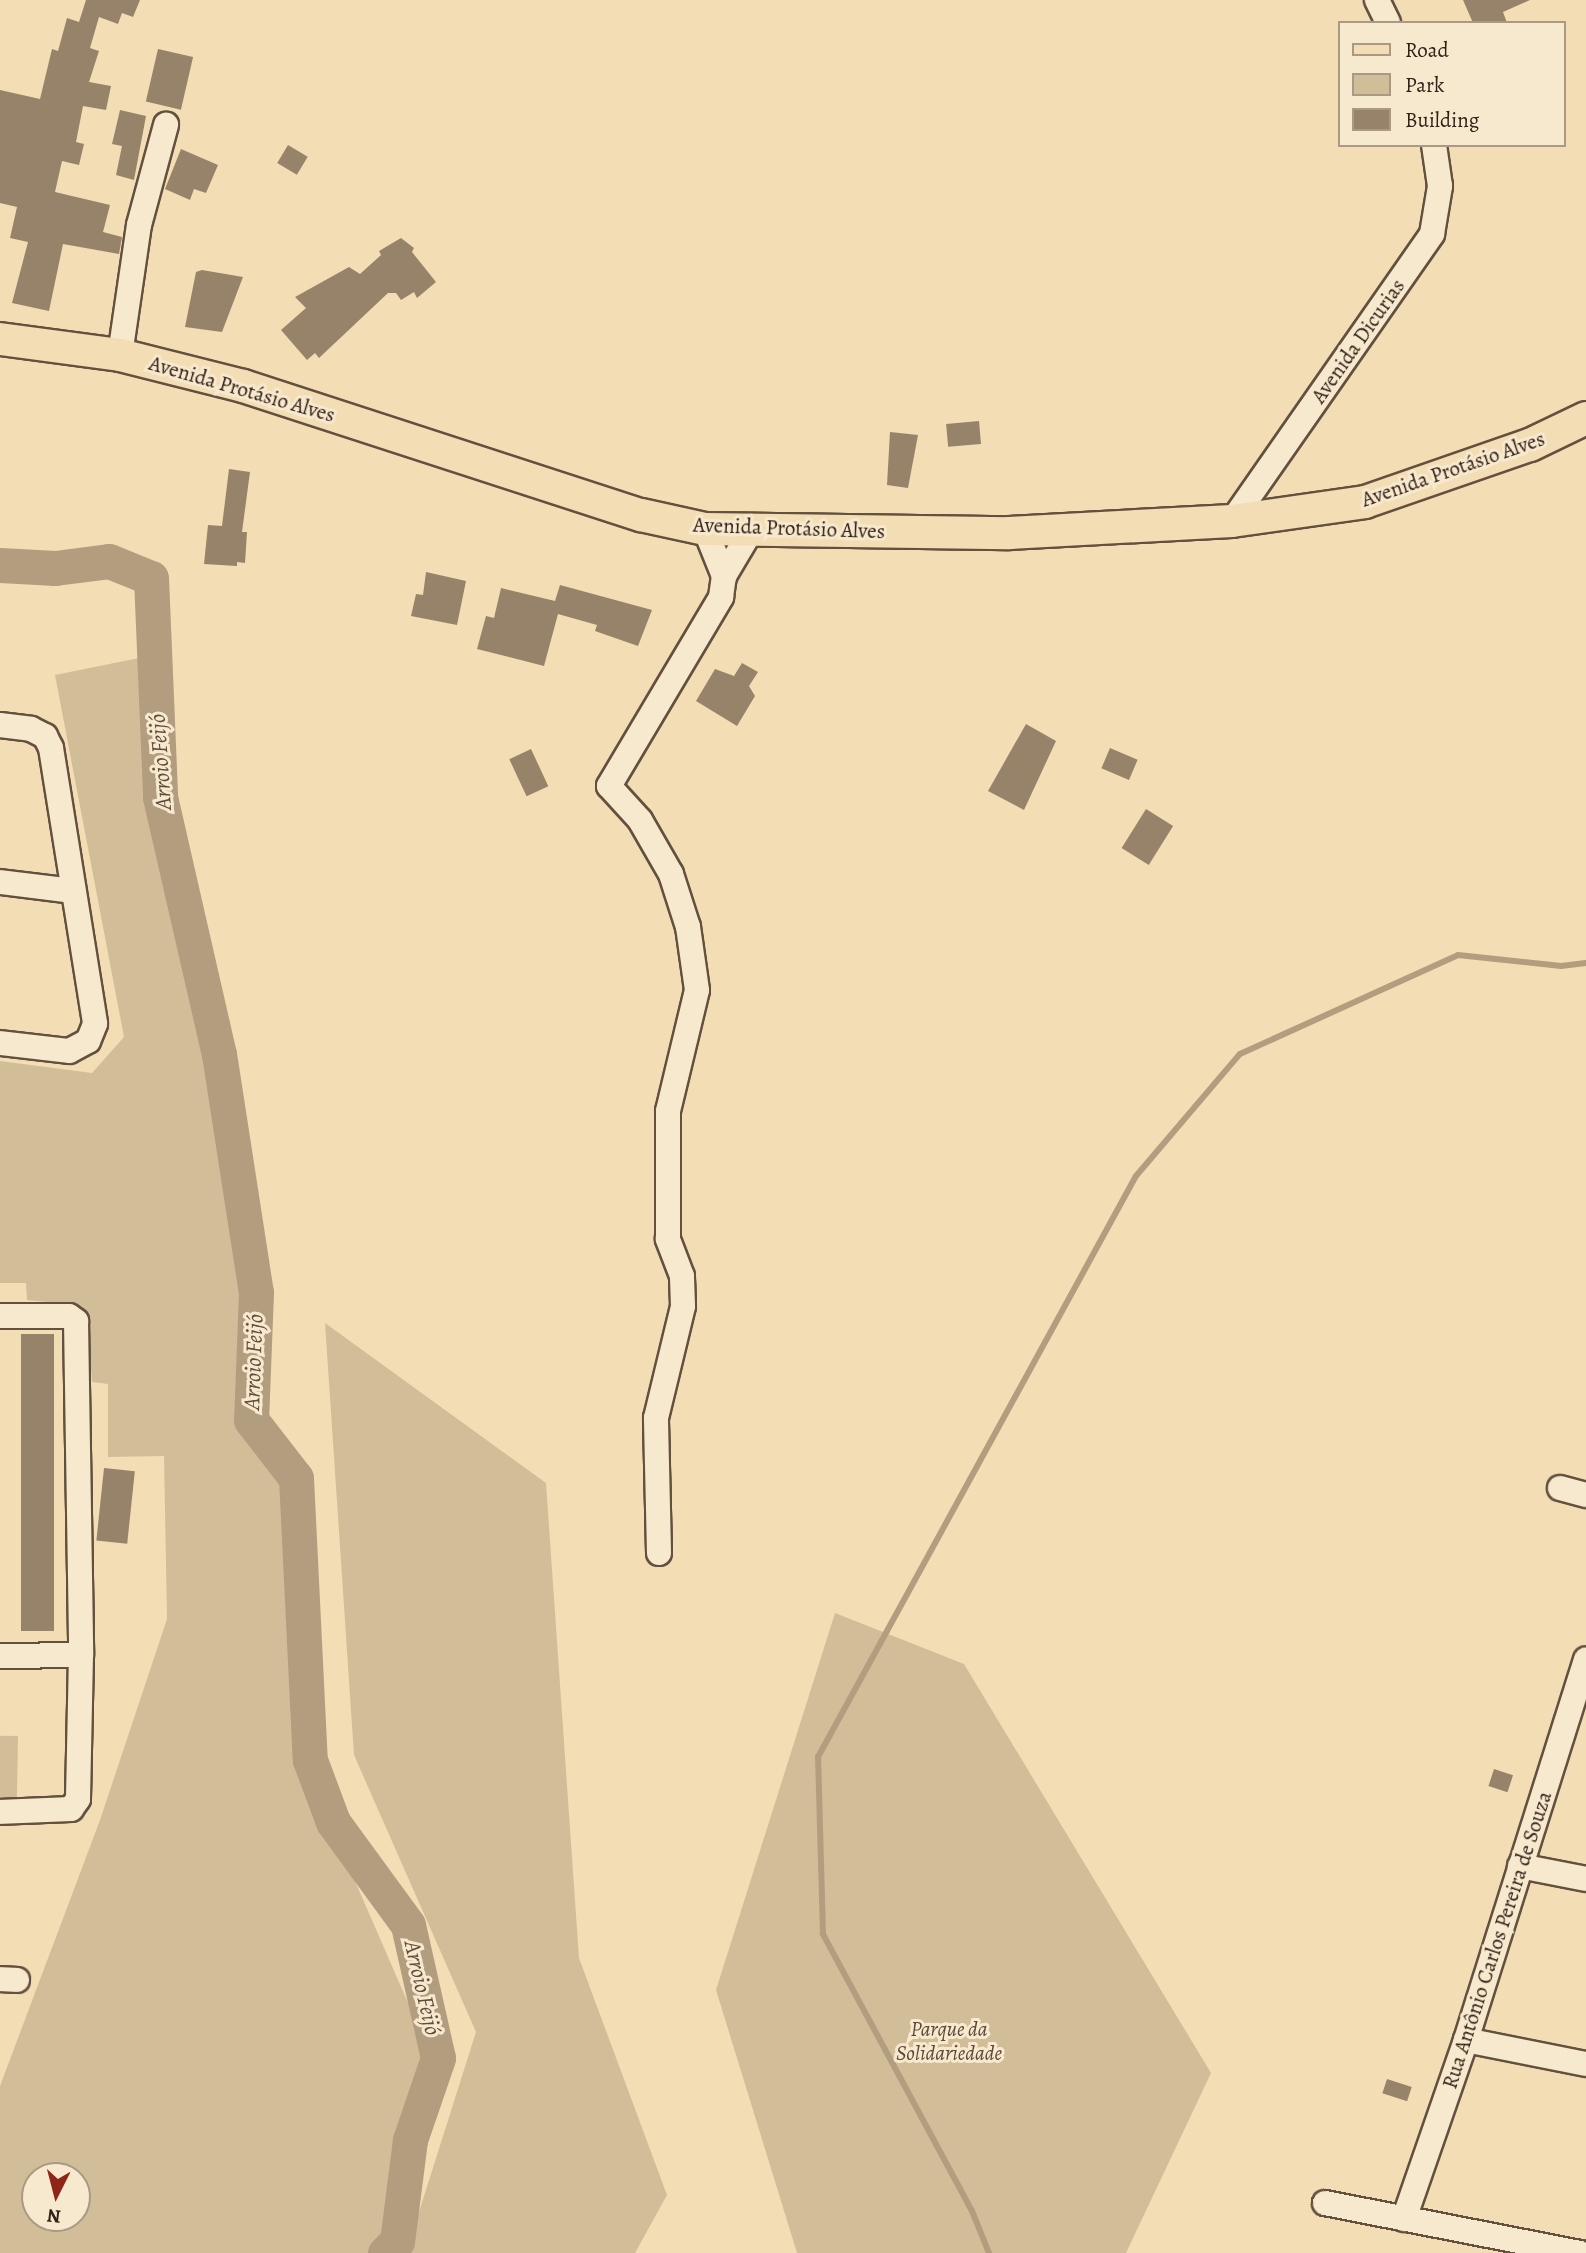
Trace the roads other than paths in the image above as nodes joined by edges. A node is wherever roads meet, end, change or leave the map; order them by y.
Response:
1 (1377, 0) edge
2 (1387, 21) edge
3 (166, 125) dead end
4 (1434, 147) edge
5 (0, 339) edge
6 (120, 355) junction
7 (1586, 418) edge
8 (1232, 521) junction
9 (705, 529) junction
10 (752, 529) junction
11 (724, 576) junction
12 (0, 725) edge
13 (0, 883) edge
14 (73, 891) junction
15 (0, 1043) edge
16 (0, 1315) edge
17 (1560, 1488) dead end
18 (1586, 1495) edge
19 (659, 1553) dead end
20 (81, 1655) junction
21 (0, 1656) edge
22 (1586, 1659) edge
23 (1582, 1686) edge
24 (0, 1812) edge
25 (1520, 1866) junction
26 (1586, 1879) edge
27 (1466, 2040) junction
28 (1586, 2064) edge
29 (1325, 2203) dead end
30 (1404, 2219) junction
31 (1553, 2250) edge
32 (1580, 2253) edge

1 - 2 street
3 - 6 street
4 - 8 street, Avenida Dicurias
5 - 6 main road, Avenida Protásio Alves
6 - 9 main road, Avenida Protásio Alves
7 - 8 main road, Avenida Protásio Alves
8 - 10 main road, Avenida Protásio Alves
9 - 10 main road, Avenida Protásio Alves
9 - 11 street
10 - 11 street
11 - 19 street
12 - 14 street
13 - 14 street
14 - 15 street
16 - 20 street
17 - 18 street
20 - 21 street
20 - 24 street
22 - 23 street, Rua Antônio Carlos Pereira de Souza
23 - 25 street, Rua Antônio Carlos Pereira de Souza
25 - 26 street
25 - 27 street, Rua Antônio Carlos Pereira de Souza
27 - 28 street
27 - 30 street, Rua Antônio Carlos Pereira de Souza
29 - 30 street
30 - 31 street
31 - 32 street

